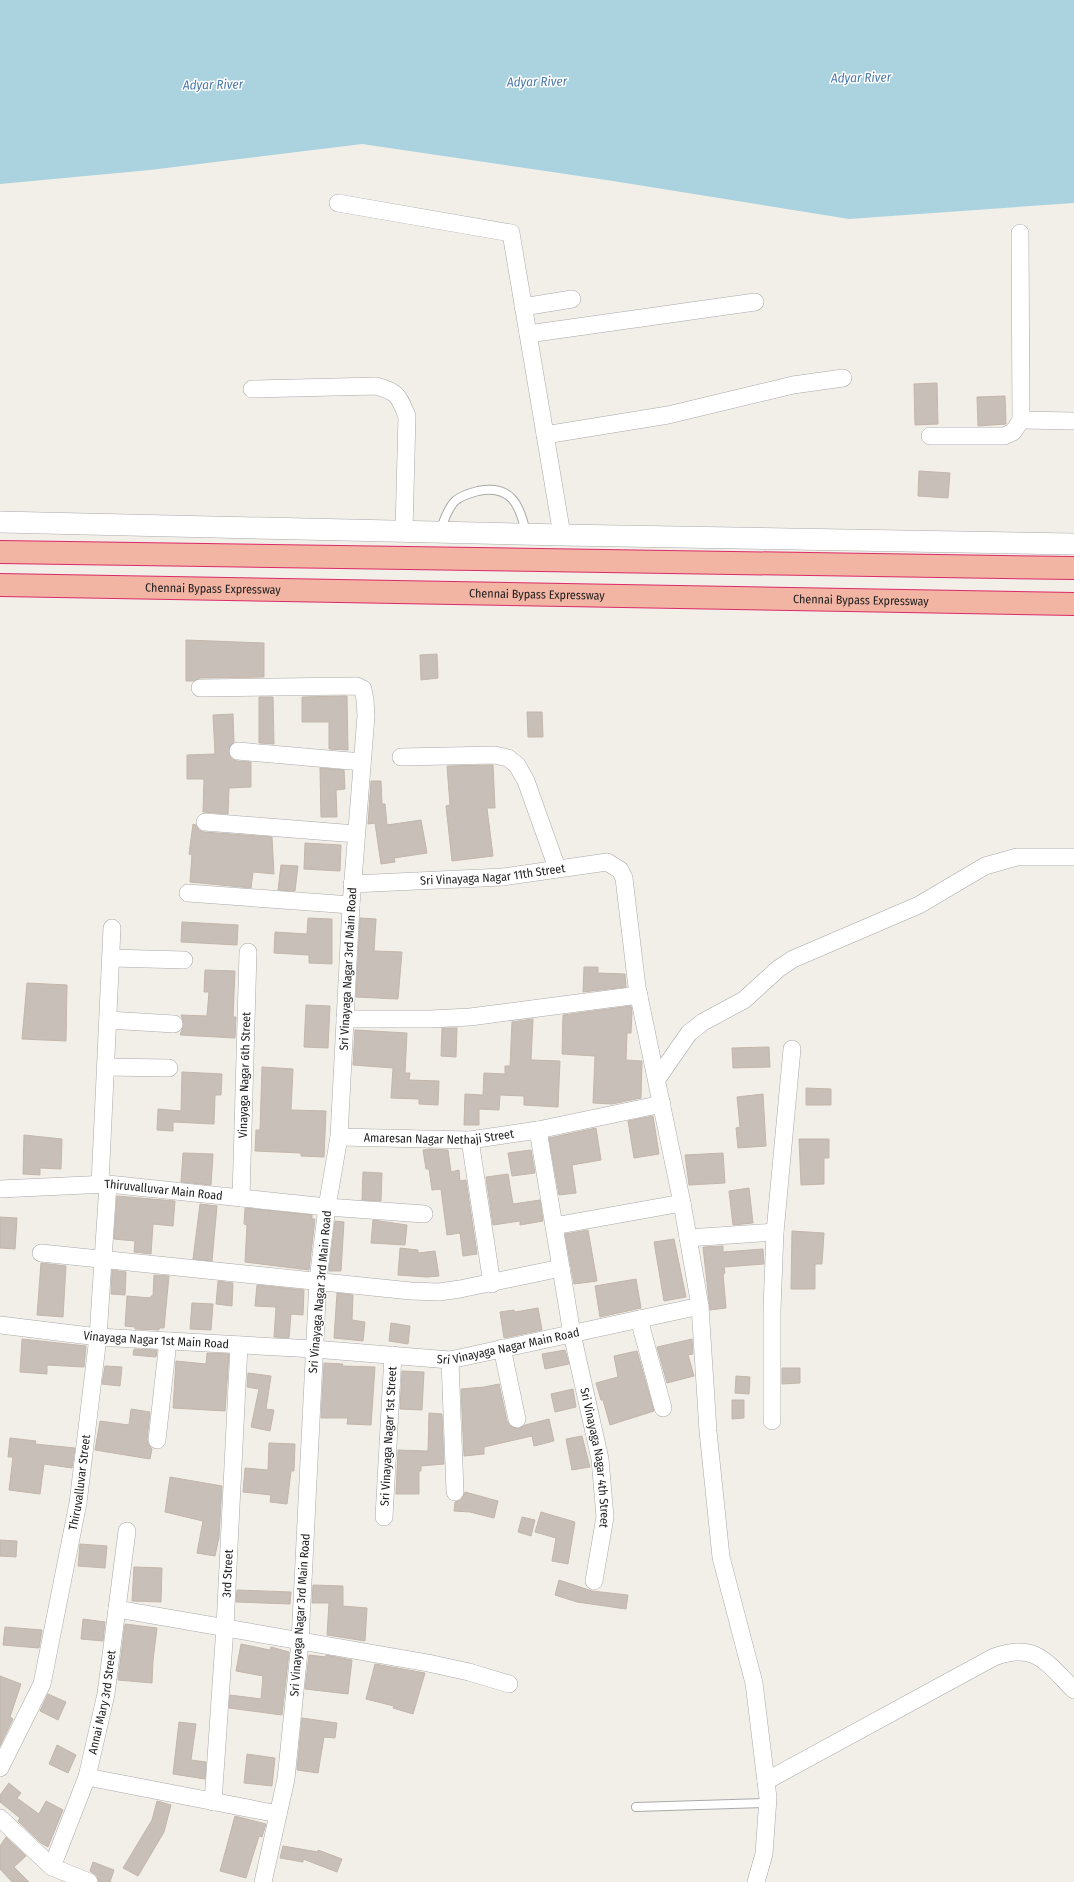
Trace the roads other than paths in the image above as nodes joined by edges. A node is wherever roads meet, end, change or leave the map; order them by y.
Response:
1 (338, 203) dead end
2 (1020, 233) dead end
3 (572, 299) dead end
4 (755, 302) dead end
5 (524, 308) junction
6 (528, 334) junction
7 (843, 378) dead end
8 (252, 389) dead end
9 (1021, 420) junction
10 (1074, 421) edge
11 (545, 435) junction
12 (930, 436) dead end
13 (0, 522) edge
14 (404, 531) junction
15 (440, 532) junction
16 (526, 534) junction
17 (562, 535) junction
18 (1074, 544) edge
19 (0, 552) edge
20 (1074, 568) edge
21 (0, 585) edge
22 (1074, 604) edge
23 (200, 688) dead end
24 (238, 751) dead end
25 (401, 757) dead end
26 (362, 762) junction
27 (205, 822) dead end
28 (356, 834) junction
29 (1074, 857) edge
30 (557, 868) junction
31 (352, 884) junction
32 (188, 893) dead end
33 (351, 905) junction
34 (112, 928) dead end
35 (248, 952) dead end
36 (111, 958) junction
37 (184, 960) dead end
38 (638, 995) junction
39 (345, 1019) junction
40 (108, 1020) junction
41 (174, 1024) dead end
42 (792, 1049) dead end
43 (106, 1067) junction
44 (169, 1068) dead end
45 (657, 1079) junction
46 (662, 1104) junction
47 (538, 1130) junction
48 (339, 1137) junction
49 (470, 1140) junction
50 (104, 1184) junction
51 (0, 1189) edge
52 (241, 1198) junction
53 (682, 1203) junction
54 (327, 1207) junction
55 (424, 1214) dead end
56 (554, 1226) junction
57 (775, 1232) junction
58 (688, 1238) junction
59 (41, 1253) dead end
60 (103, 1260) junction
61 (561, 1268) junction
62 (318, 1280) junction
63 (492, 1284) junction
64 (700, 1306) junction
65 (639, 1319) junction
66 (0, 1325) edge
67 (572, 1334) junction
68 (98, 1337) junction
69 (168, 1341) junction
70 (239, 1345) junction
71 (502, 1348) junction
72 (314, 1349) junction
73 (393, 1355) junction
74 (450, 1360) junction
75 (663, 1408) dead end
76 (517, 1419) dead end
77 (772, 1421) dead end
78 (158, 1440) dead end
79 (455, 1492) dead end
80 (384, 1517) dead end
81 (127, 1531) dead end
82 (594, 1581) dead end
83 (117, 1609) junction
84 (225, 1626) junction
85 (300, 1642) junction
86 (509, 1684) dead end
87 (1074, 1690) edge
88 (0, 1768) edge
89 (87, 1776) junction
90 (766, 1781) junction
91 (213, 1802) junction
92 (768, 1803) junction
93 (636, 1807) dead end
94 (278, 1814) junction
95 (0, 1818) edge
96 (52, 1867) junction
97 (89, 1882) edge
98 (262, 1882) edge
99 (756, 1882) edge

1 - 5 street
2 - 9 street
3 - 5 street
4 - 6 street
5 - 6 street
6 - 11 street
7 - 11 street
8 - 14 street
9 - 10 street
9 - 12 street
11 - 17 street
13 - 14 street
14 - 15 street
15 - 16 street
15 - 16 lane
16 - 17 street
17 - 18 street
19 - 20 highway
21 - 22 highway, Chennai Bypass Expressway
23 - 26 street, Sri Vinayaga Nagar 3rd Main Road
24 - 26 street
25 - 30 street
26 - 28 street, Sri Vinayaga Nagar 3rd Main Road
27 - 28 street
28 - 31 street, Sri Vinayaga Nagar 3rd Main Road
29 - 45 street
30 - 31 street, Sri Vinayaga Nagar 11th Street
30 - 38 street, Sri Vinayaga Nagar 11th Street
31 - 33 street, Sri Vinayaga Nagar 3rd Main Road
32 - 33 street
33 - 39 street, Sri Vinayaga Nagar 3rd Main Road
34 - 36 street, Thiruvalluvar Street
35 - 52 street, Vinayaga Nagar 6th Street
36 - 37 street
36 - 40 street, Thiruvalluvar Street
38 - 39 street
38 - 45 street
39 - 48 street, Sri Vinayaga Nagar 3rd Main Road
40 - 41 street
40 - 43 street, Thiruvalluvar Street
42 - 57 street
43 - 44 street
43 - 50 street, Thiruvalluvar Street
45 - 46 street
46 - 47 street, Amaresan Nagar Nethaji Street
46 - 53 street
47 - 49 street, Amaresan Nagar Nethaji Street
47 - 56 street, Sri Vinayaga Nagar 4th Street
48 - 49 street, Amaresan Nagar Nethaji Street
48 - 54 street, Sri Vinayaga Nagar 3rd Main Road
49 - 63 street
50 - 51 street, Thiruvalluvar Main Road
50 - 52 street, Thiruvalluvar Main Road
50 - 60 street, Thiruvalluvar Street
52 - 54 street, Thiruvalluvar Main Road
53 - 56 street
53 - 58 street
54 - 55 street, Thiruvalluvar Main Road
54 - 62 street, Sri Vinayaga Nagar 3rd Main Road
56 - 61 street, Sri Vinayaga Nagar 4th Street
57 - 58 street
57 - 77 street
58 - 64 street
59 - 60 street
60 - 62 street
60 - 68 street, Thiruvalluvar Street
61 - 63 street
61 - 67 street, Sri Vinayaga Nagar 4th Street
62 - 63 street
62 - 72 street, Sri Vinayaga Nagar 3rd Main Road
64 - 65 street, Sri Vinayaga Nagar Main Road
64 - 90 street
65 - 67 street, Sri Vinayaga Nagar Main Road
65 - 75 street
66 - 68 street, Vinayaga Nagar 1st Main Road
67 - 71 street, Sri Vinayaga Nagar Main Road
67 - 82 street, Sri Vinayaga Nagar 4th Street
68 - 69 street, Vinayaga Nagar 1st Main Road
68 - 88 street, Thiruvalluvar Street
69 - 70 street, Vinayaga Nagar 1st Main Road
69 - 78 street
70 - 72 street, Vinayaga Nagar 1st Main Road
70 - 84 street, 3rd Street
71 - 74 street, Sri Vinayaga Nagar Main Road
71 - 76 street
72 - 73 street, Sri Vinayaga Nagar Main Road
72 - 85 street, Sri Vinayaga Nagar 3rd Main Road
73 - 74 street, Sri Vinayaga Nagar Main Road
73 - 80 street, Sri Vinayaga Nagar 1st Street
74 - 79 street
81 - 83 street, Annai Mary 3rd Street
83 - 84 street
83 - 89 street, Annai Mary 3rd Street
84 - 85 street
84 - 91 street, 3rd Street
85 - 86 street
85 - 94 street, Sri Vinayaga Nagar 3rd Main Road
87 - 90 street
89 - 91 street
89 - 96 street, Annai Mary 3rd Street
90 - 92 street
91 - 94 street
92 - 93 lane
92 - 99 street
94 - 98 street, Sri Vinayaga Nagar 3rd Main Road
95 - 96 street
96 - 97 street

